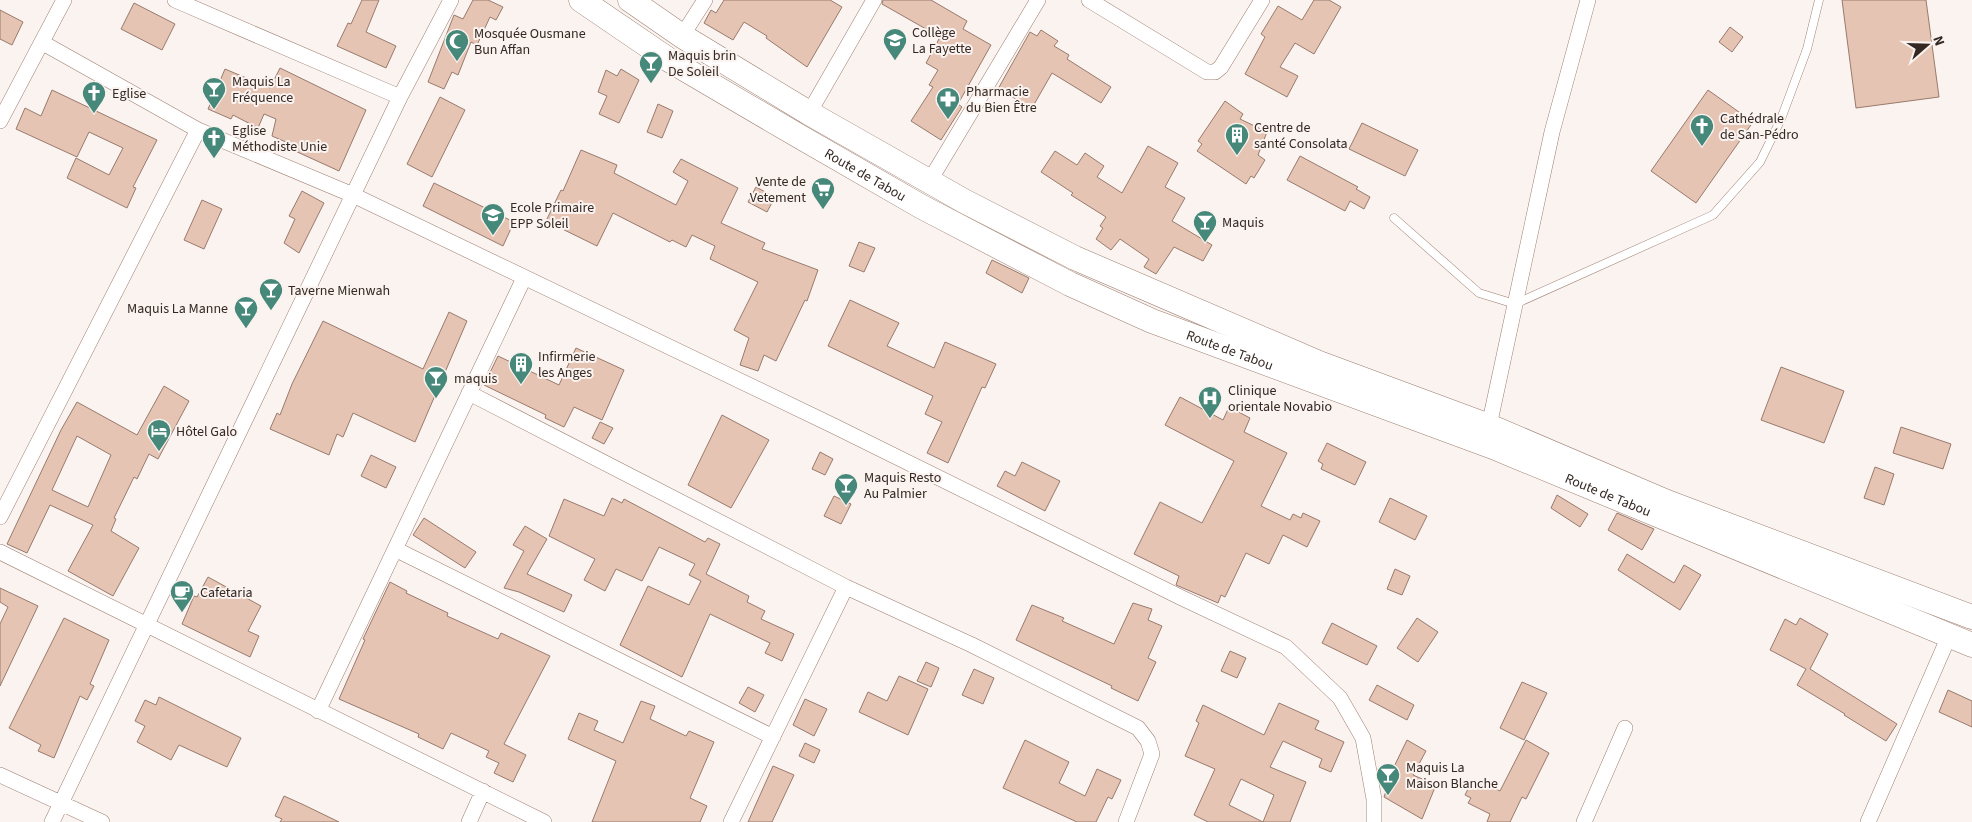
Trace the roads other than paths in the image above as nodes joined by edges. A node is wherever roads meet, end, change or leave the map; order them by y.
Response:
1 (64, 0) edge
2 (175, 0) edge
3 (451, 0) edge
4 (582, 0) edge
5 (630, 0) edge
6 (705, 0) edge
7 (874, 0) edge
8 (1038, 0) edge
9 (1089, 0) edge
10 (1262, 0) edge
11 (1588, 0) edge
12 (1819, 0) edge
13 (682, 36) junction
14 (43, 43) junction
15 (400, 96) junction
16 (809, 113) junction
17 (0, 121) edge
18 (198, 130) junction
19 (929, 182) junction
20 (353, 195) junction
21 (1394, 218) dead end
22 (524, 278) junction
23 (1515, 304) junction
24 (469, 393) junction
25 (1489, 426) junction
26 (0, 517) edge
27 (395, 549) junction
28 (0, 552) edge
29 (846, 587) junction
30 (1972, 617) edge
31 (146, 625) junction
32 (1949, 636) junction
33 (1972, 645) edge
34 (318, 711) junction
35 (1625, 728) dead end
36 (773, 737) junction
37 (0, 776) edge
38 (484, 792) junction
39 (61, 803) junction
40 (52, 822) edge
41 (102, 822) edge
42 (469, 822) edge
43 (544, 822) edge
44 (731, 822) edge
45 (1126, 822) edge
46 (1374, 822) edge
47 (1584, 822) edge
48 (1868, 822) edge

1 - 14 street
2 - 15 street
3 - 15 street
4 - 32 main road, Route de Tabou
5 - 13 main road, Route de Tabou
6 - 13 street
7 - 16 street
8 - 19 street
9 - 10 street
11 - 23 street
12 - 23 lane
13 - 16 main road, Route de Tabou
14 - 17 street
14 - 18 street
15 - 20 street
16 - 19 main road, Route de Tabou
18 - 20 street
18 - 26 street
19 - 25 main road, Route de Tabou
20 - 22 street
20 - 31 street
21 - 23 lane
22 - 24 street
22 - 46 street
23 - 25 street
24 - 27 street
24 - 29 street
25 - 30 main road, Route de Tabou
27 - 34 street
27 - 36 street
28 - 31 street
29 - 36 street
29 - 45 street
31 - 34 street
31 - 39 street
32 - 33 main road, Route de Tabou
32 - 48 street
34 - 38 street
35 - 47 street
36 - 44 street
37 - 39 street
38 - 42 street
38 - 43 street
39 - 40 street
39 - 41 street

